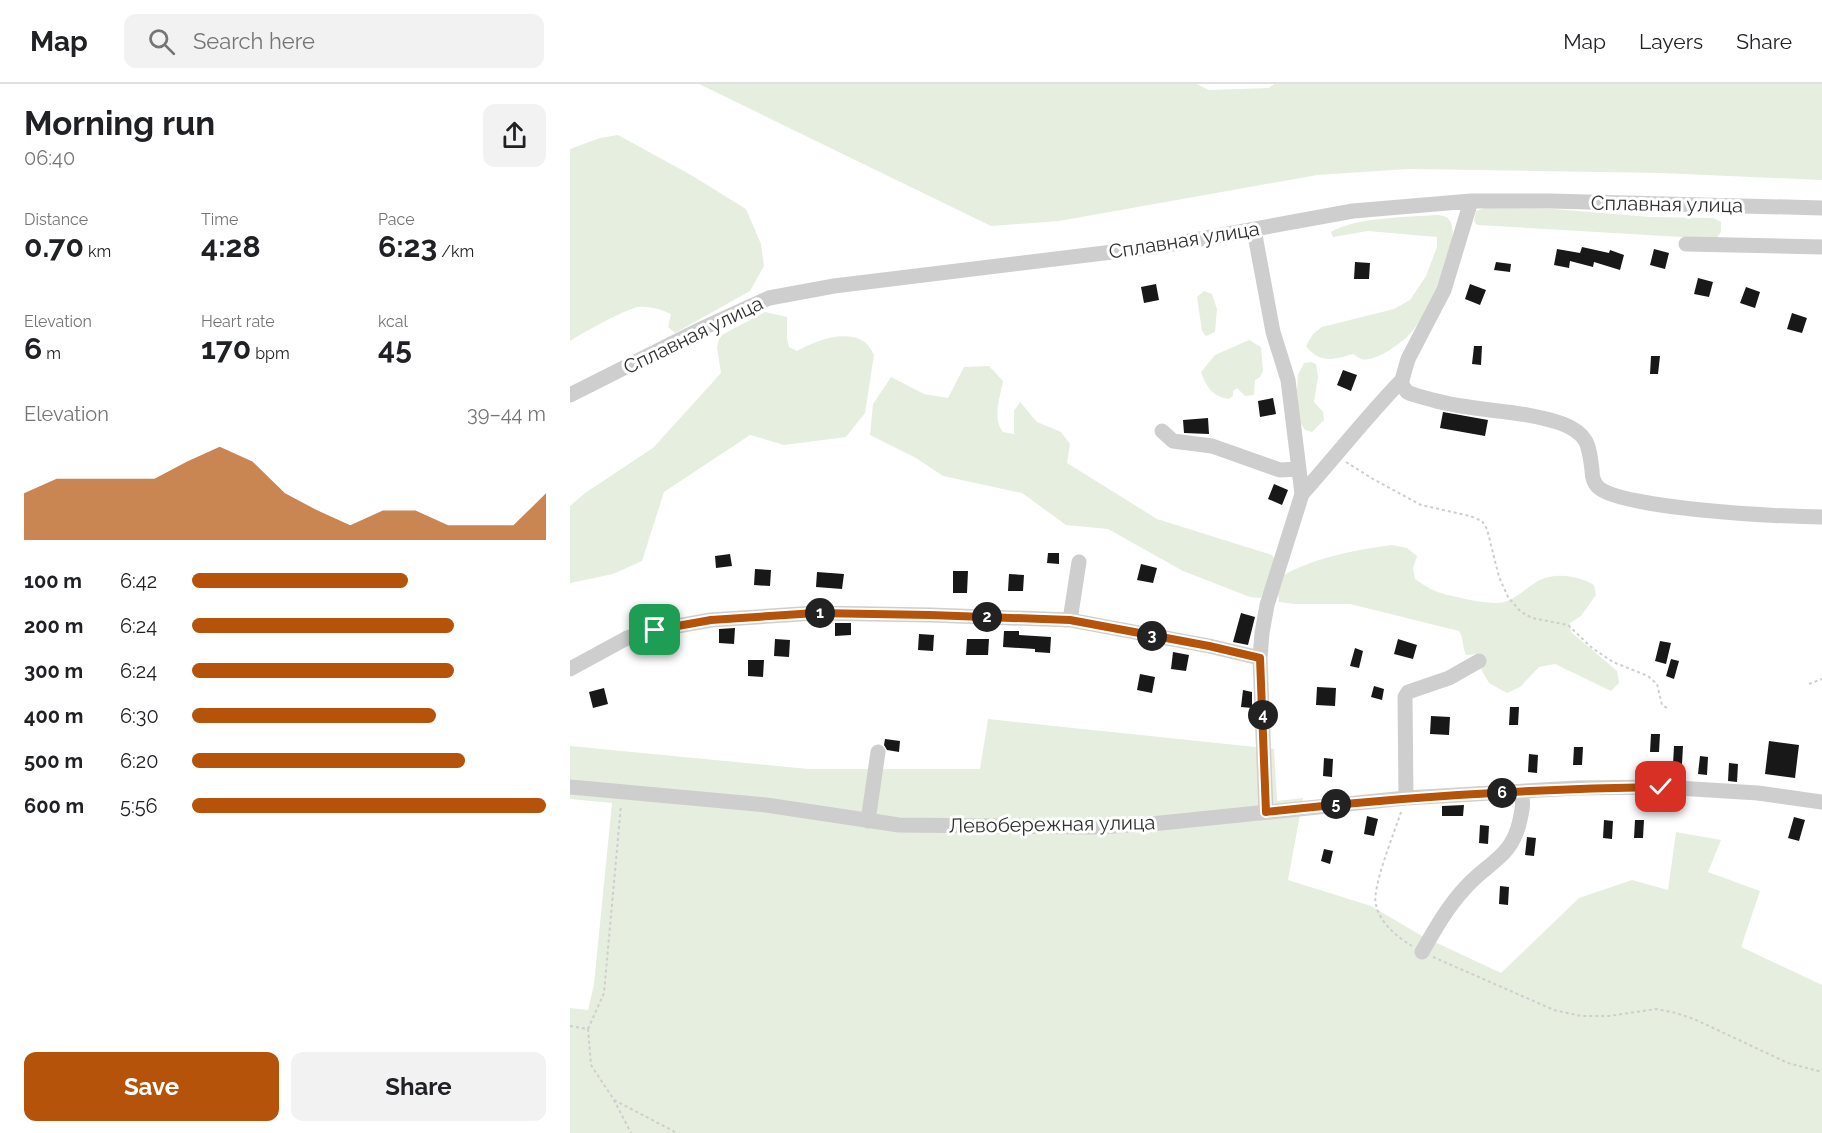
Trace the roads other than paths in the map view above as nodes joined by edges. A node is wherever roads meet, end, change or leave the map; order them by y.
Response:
1 (1471, 201) junction
2 (1822, 208) edge
3 (1254, 230) junction
4 (1686, 243) dead end
5 (1822, 247) edge
6 (1402, 380) junction
7 (570, 395) edge
8 (1162, 431) dead end
9 (1299, 469) junction
10 (1302, 494) junction
11 (1822, 517) edge
12 (1079, 562) dead end
13 (1070, 620) junction
14 (1260, 658) junction
15 (1479, 661) dead end
16 (570, 669) edge
17 (879, 752) dead end
18 (570, 787) edge
19 (1521, 793) junction
20 (1406, 798) junction
21 (1822, 802) edge
22 (1266, 812) junction
23 (868, 821) junction
24 (1422, 952) road end

1 - 2 street, Сплавная улица
1 - 3 street, Сплавная улица
1 - 6 street
3 - 7 street, Сплавная улица
3 - 9 street
4 - 5 street
6 - 10 street
6 - 11 street
8 - 9 street
9 - 10 street
10 - 14 street
12 - 13 street
13 - 14 street
13 - 16 street
14 - 22 street
15 - 20 street
17 - 23 street
18 - 23 street, Левобережная улица
19 - 20 street, Левобережная улица
19 - 21 street, Левобережная улица
19 - 24 street
20 - 22 street, Левобережная улица
22 - 23 street, Левобережная улица

